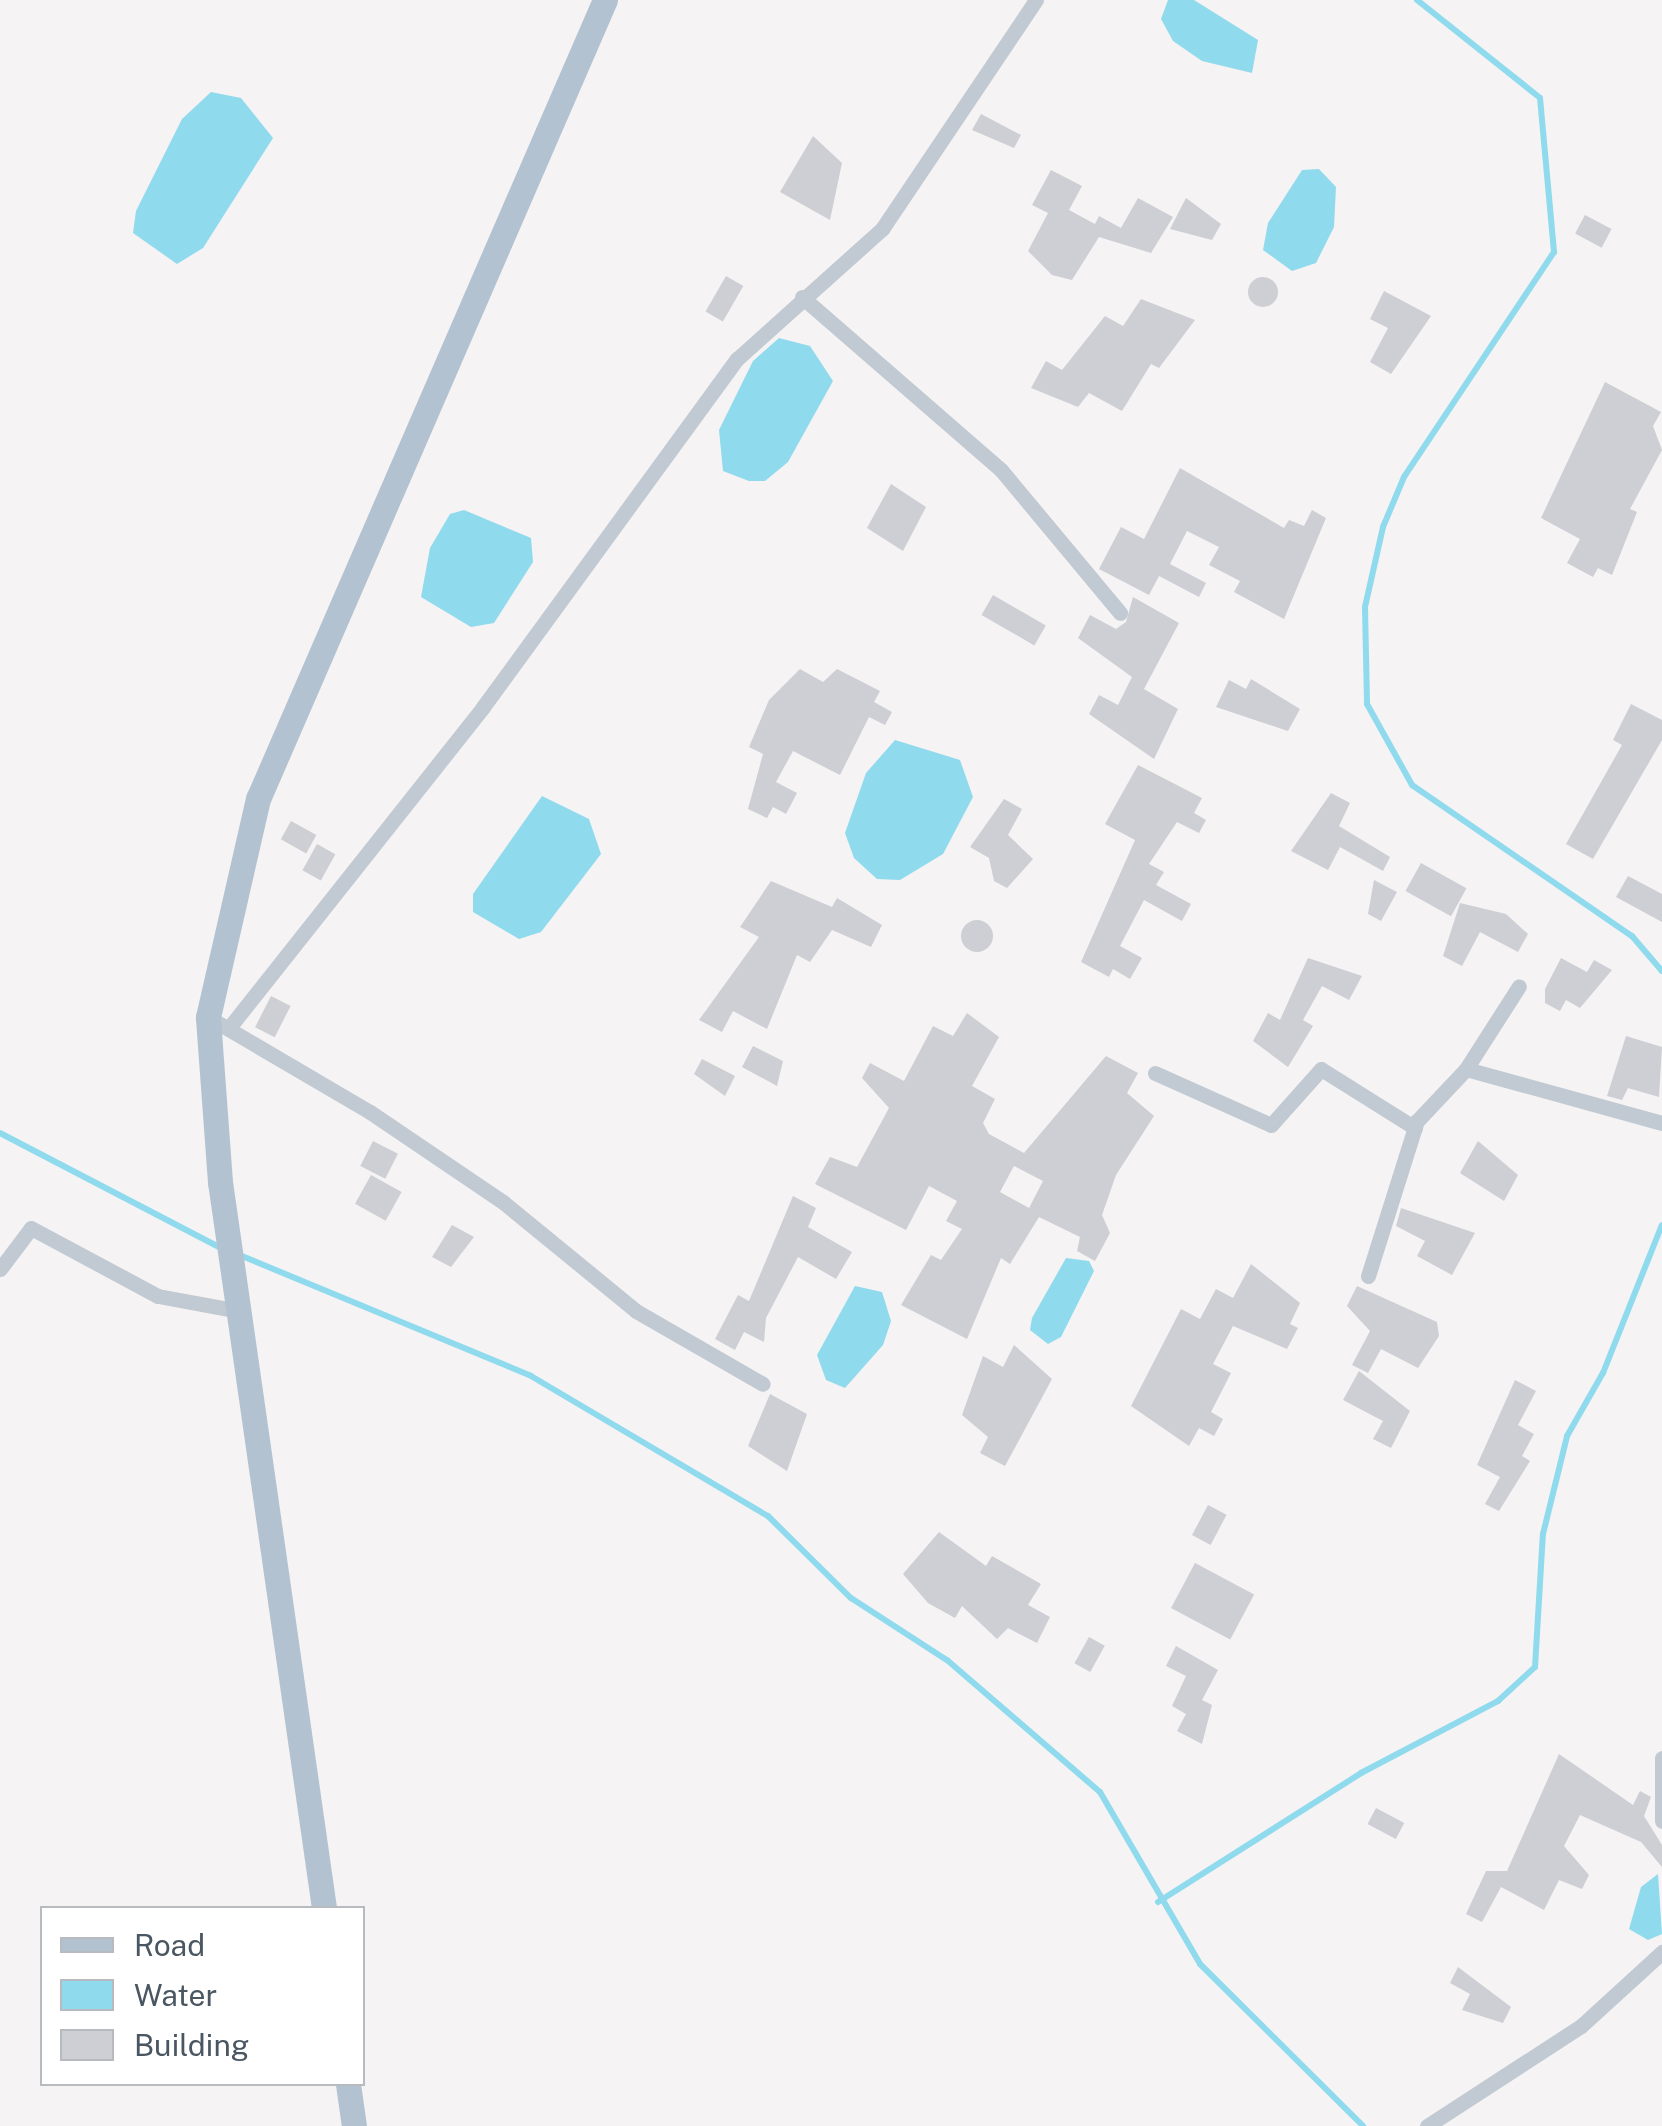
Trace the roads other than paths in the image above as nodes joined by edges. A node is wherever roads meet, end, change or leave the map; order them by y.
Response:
1 (605, 0) edge
2 (1036, 0) edge
3 (802, 298) junction
4 (1120, 613) dead end
5 (1519, 986) dead end
6 (220, 1021) junction
7 (1466, 1069) junction
8 (1155, 1073) dead end
9 (1658, 1122) edge
10 (1414, 1128) junction
11 (0, 1269) edge
12 (1368, 1276) dead end
13 (239, 1311) junction
14 (763, 1384) dead end
15 (1662, 1758) edge
16 (1662, 1821) edge
17 (324, 1906) edge
18 (1662, 1952) edge
19 (348, 2086) edge
20 (354, 2126) edge
21 (1428, 2126) edge

1 - 6 main road
2 - 3 street
3 - 4 street
3 - 6 street
5 - 7 street
6 - 13 main road
6 - 14 street
7 - 9 street
7 - 10 street
8 - 10 street
10 - 12 street
11 - 13 street
13 - 17 main road
15 - 16 street
18 - 21 street
19 - 20 main road

